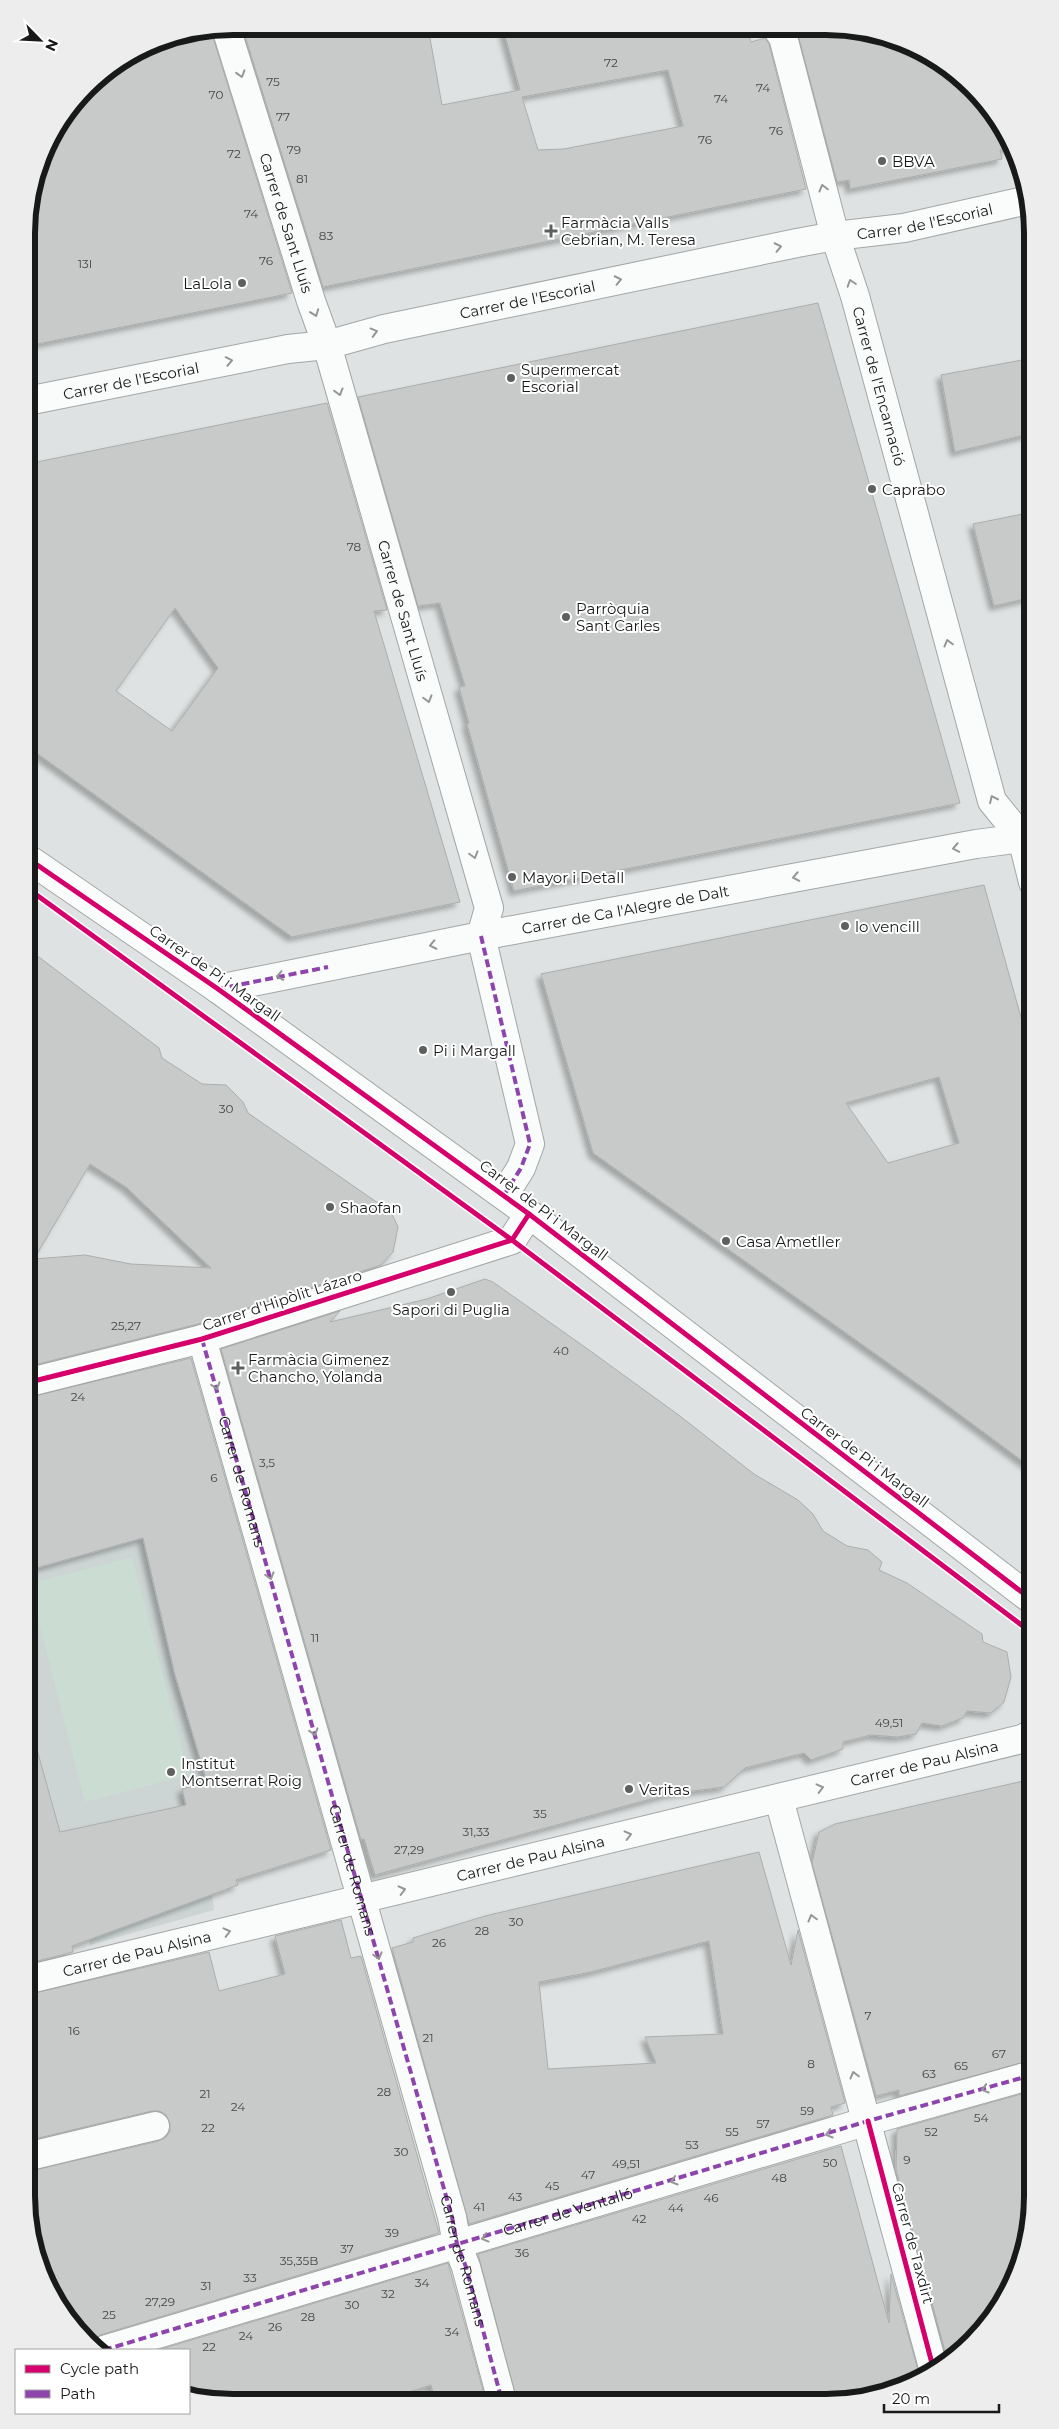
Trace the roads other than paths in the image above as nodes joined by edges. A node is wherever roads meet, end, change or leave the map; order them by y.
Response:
1 (228, 35) edge
2 (781, 35) edge
3 (1021, 202) edge
4 (835, 236) junction
5 (327, 344) junction
6 (35, 399) edge
7 (1024, 833) edge
8 (1024, 836) edge
9 (35, 864) edge
10 (484, 948) junction
11 (218, 990) junction
12 (504, 1195) junction
13 (530, 1214) junction
14 (202, 1339) junction
15 (35, 1381) edge
16 (1024, 1594) edge
17 (1024, 1738) edge
18 (779, 1799) junction
19 (362, 1899) junction
20 (35, 1978) edge
21 (1024, 2077) edge
22 (868, 2121) junction
23 (155, 2126) dead end
24 (35, 2155) edge
25 (457, 2244) junction
26 (107, 2349) edge
27 (932, 2363) edge
28 (500, 2394) edge

1 -> 5 street, Carrer de Sant Lluís
4 -> 2 street, Carrer de l'Encarnació
3 - 4 street, Carrer de l'Escorial
5 -> 4 street, Carrer de l'Escorial
7 -> 4 street, Carrer de l'Encarnació
6 -> 5 street, Carrer de l'Escorial
5 -> 10 street, Carrer de Sant Lluís
8 -> 10 street, Carrer de Ca l'Alegre de Dalt
9 - 11 street, Carrer de Pi i Margall
10 -> 11 street, Carrer de Ca l'Alegre de Dalt
10 - 12 street, Carrer de Sant Lluís
11 - 12 street, Carrer de Pi i Margall
12 - 13 street, Carrer de Pi i Margall
13 - 14 street, Carrer d'Hipòlit Lázaro
13 - 16 street, Carrer de Pi i Margall
14 - 15 street, Carrer d'Hipòlit Lázaro
14 -> 19 street, Carrer de Romans
18 -> 17 street, Carrer de Pau Alsina
19 -> 18 street, Carrer de Pau Alsina
22 -> 18 street, Carrer de Taxdirt
20 -> 19 street, Carrer de Pau Alsina
19 -> 25 street, Carrer de Romans
21 -> 22 street, Carrer de Ventalló
22 -> 25 street, Carrer de Ventalló
22 - 27 street, Carrer de Taxdirt
23 - 24 street
25 - 26 street, Carrer de Ventalló
25 - 28 street, Carrer de Romans

